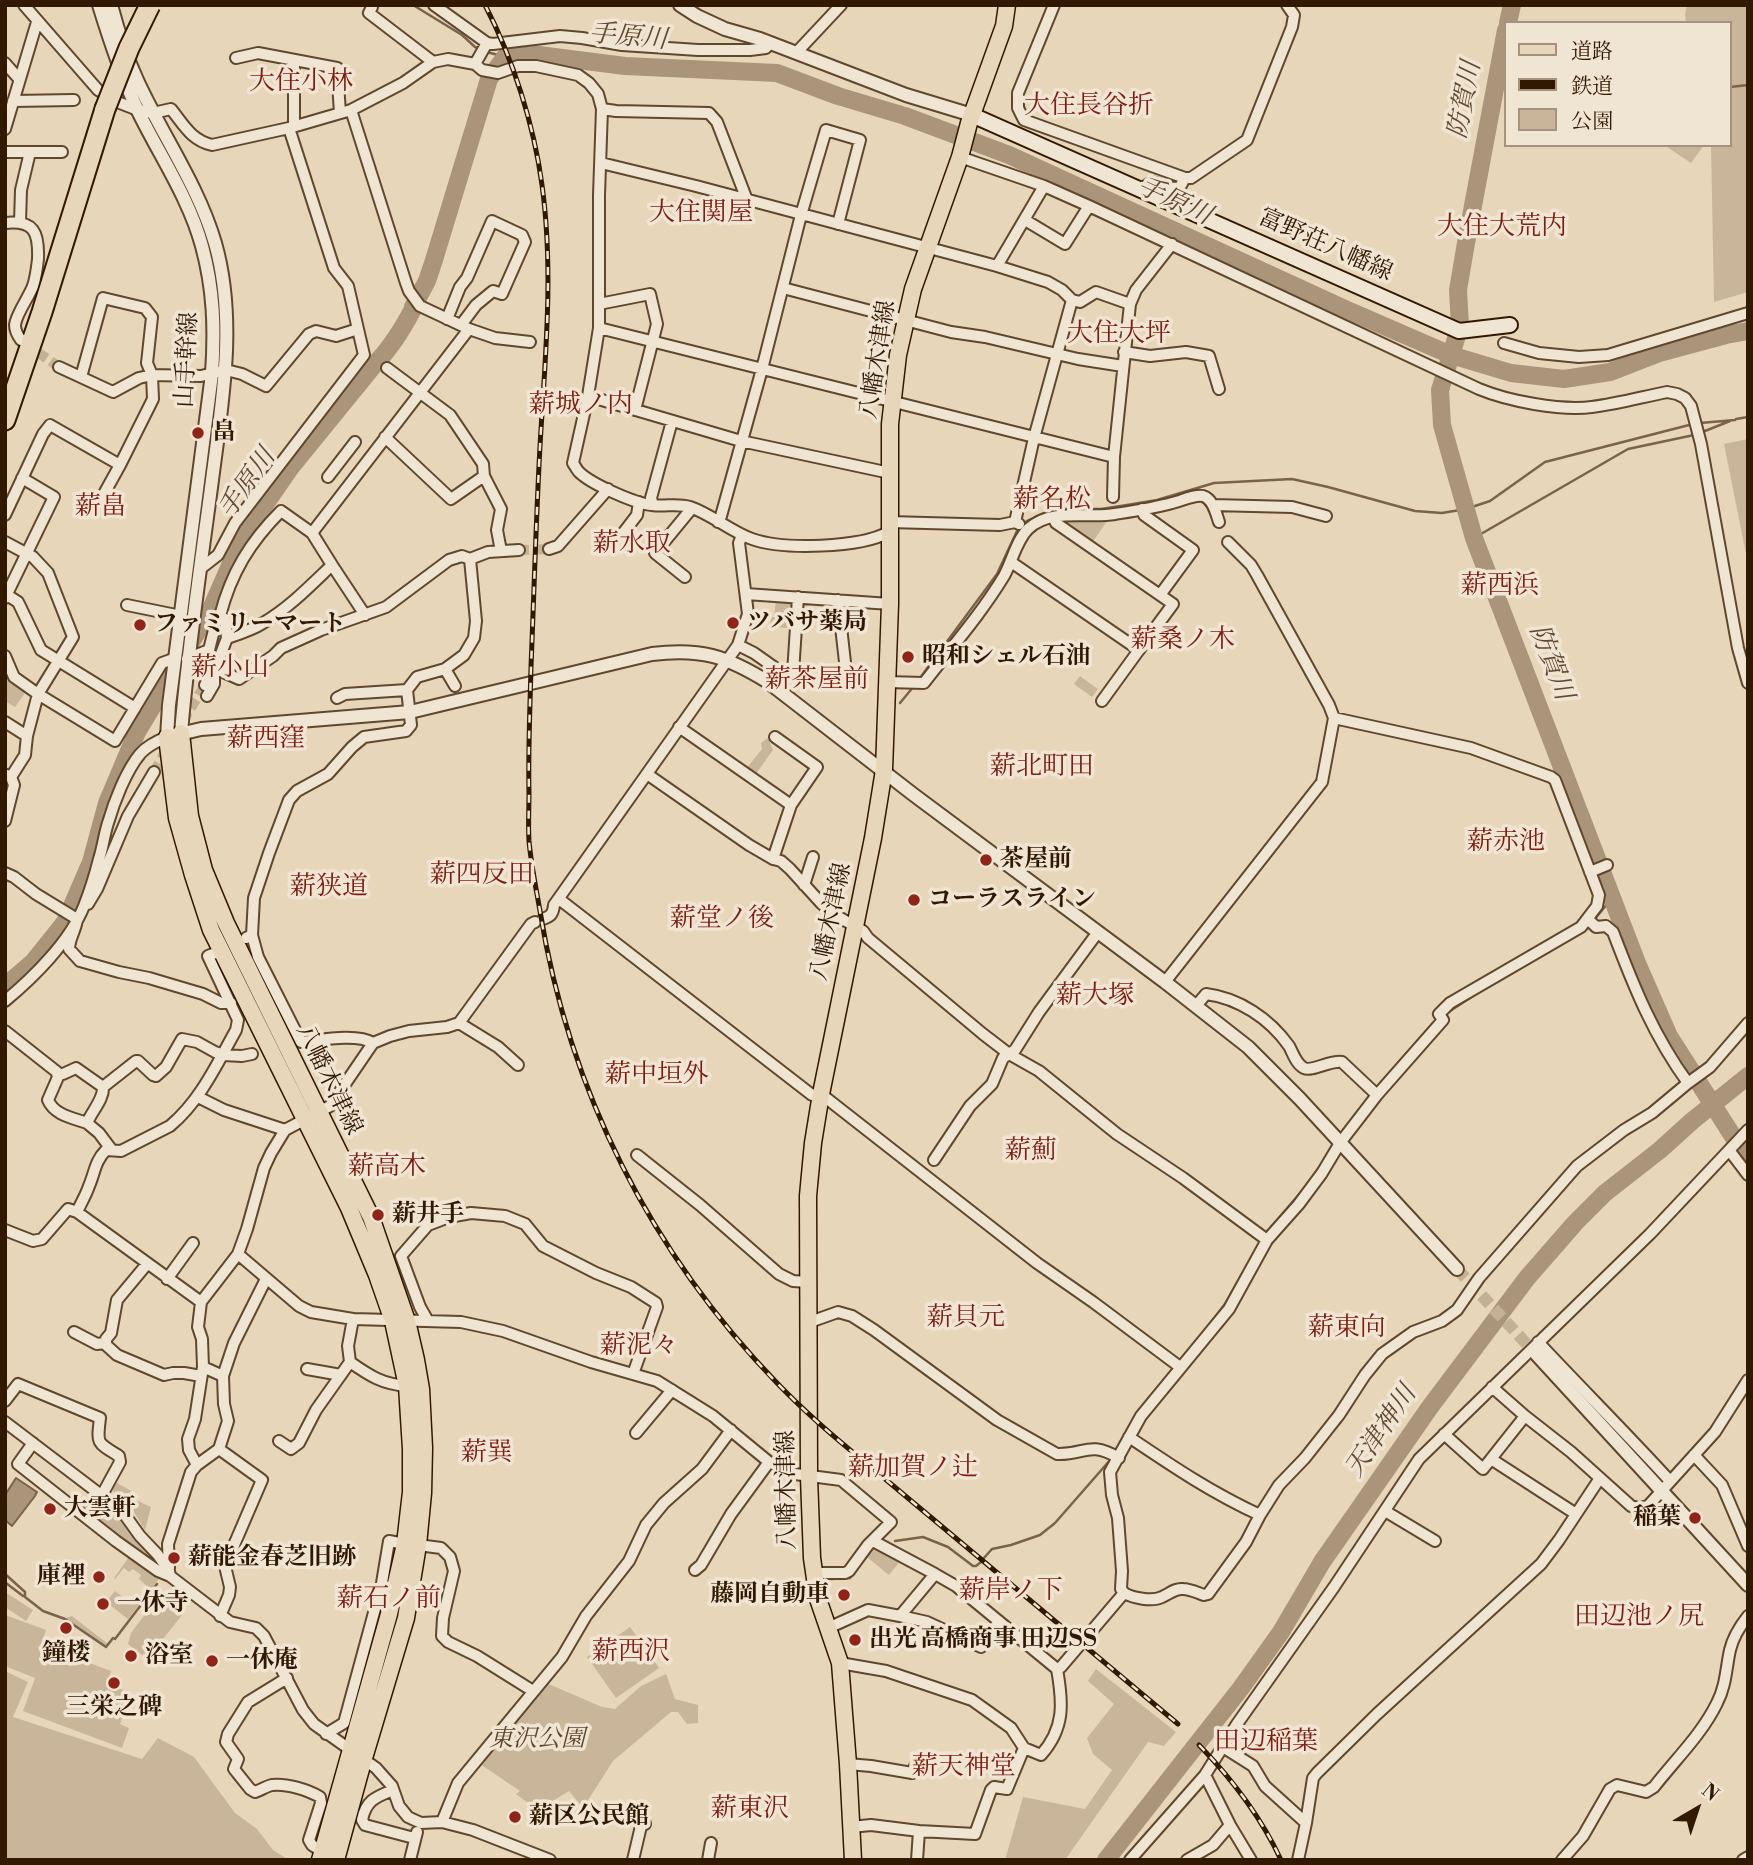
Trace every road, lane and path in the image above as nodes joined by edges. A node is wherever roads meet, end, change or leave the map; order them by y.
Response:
1 (24, 5) edge
2 (99, 5) edge
3 (111, 5) edge
4 (150, 5) edge
5 (680, 5) edge
6 (841, 5) edge
7 (1007, 5) edge
8 (1054, 5) edge
9 (1287, 5) edge
10 (437, 6) edge
11 (372, 7) dead end
12 (37, 22) junction
13 (771, 43) junction
14 (796, 53) junction
15 (482, 55) junction
16 (236, 58) dead end
17 (293, 60) junction
18 (433, 62) junction
19 (5, 63) edge
20 (19, 79) junction
21 (74, 100) dead end
22 (13, 101) junction
23 (602, 109) junction
24 (138, 110) junction
25 (345, 111) junction
26 (153, 113) junction
27 (971, 119) junction
28 (292, 127) junction
29 (5, 129) edge
30 (5, 152) edge
31 (30, 152) junction
32 (62, 152) dead end
33 (961, 154) junction
34 (601, 163) junction
35 (1185, 178) junction
36 (1044, 186) junction
37 (1141, 189) junction
38 (80, 192) junction
39 (747, 200) junction
40 (1089, 206) junction
41 (801, 215) junction
42 (1025, 220) junction
43 (20, 222) junction
44 (5, 223) edge
45 (838, 224) junction
46 (1172, 244) junction
47 (927, 248) junction
48 (997, 266) junction
49 (783, 288) junction
50 (1072, 300) junction
51 (599, 304) junction
52 (1130, 304) junction
53 (1748, 313) edge
54 (447, 319) junction
55 (905, 321) junction
56 (1510, 325) dead end
57 (465, 327) junction
58 (599, 328) junction
59 (359, 330) junction
60 (21, 340) dead end
61 (530, 342) dead end
62 (653, 342) junction
63 (1504, 343) dead end
64 (1124, 352) junction
65 (1058, 354) junction
66 (59, 366) tunnel mouth
67 (1123, 366) junction
68 (387, 368) dead end
69 (762, 369) junction
70 (226, 370) junction
71 (152, 374) junction
72 (212, 374) junction
73 (81, 377) junction
74 (1219, 389) dead end
75 (420, 392) junction
76 (588, 396) junction
77 (892, 402) junction
78 (635, 410) junction
79 (5, 420) edge
80 (672, 421) junction
81 (5, 435) edge
82 (385, 437) junction
83 (1034, 438) junction
84 (741, 441) junction
85 (355, 442) dead end
86 (1114, 457) junction
87 (341, 460) junction
88 (120, 465) junction
89 (890, 472) junction
90 (357, 473) junction
91 (484, 475) junction
92 (328, 477) dead end
93 (22, 478) junction
94 (608, 489) junction
95 (1113, 497) dead end
96 (100, 501) dead end
97 (639, 502) junction
98 (653, 505) junction
99 (1213, 505) junction
100 (692, 508) junction
101 (1142, 509) junction
102 (5, 515) edge
103 (1326, 516) dead end
104 (1053, 517) junction
105 (718, 522) junction
106 (1219, 522) dead end
107 (1021, 526) junction
108 (889, 527) junction
109 (312, 533) junction
110 (742, 535) junction
111 (5, 542) edge
112 (1228, 542) dead end
113 (614, 545) dead end
114 (550, 549) tunnel mouth
115 (519, 550) tunnel mouth
116 (501, 551) junction
117 (27, 554) junction
118 (470, 559) junction
119 (1011, 562) junction
120 (332, 565) junction
121 (200, 569) junction
122 (685, 577) dead end
123 (746, 594) junction
124 (1160, 595) junction
125 (6, 597) edge
126 (798, 597) junction
127 (838, 600) junction
128 (890, 604) junction
129 (127, 605) dead end
130 (365, 615) junction
131 (181, 616) junction
132 (220, 616) junction
133 (227, 638) junction
134 (738, 645) junction
135 (1139, 650) junction
136 (5, 656) edge
137 (181, 659) junction
138 (728, 660) junction
139 (58, 662) junction
140 (214, 668) junction
141 (445, 669) junction
142 (847, 680) dead end
143 (887, 682) junction
144 (1748, 683) edge
145 (205, 685) tunnel mouth
146 (455, 686) dead end
147 (407, 690) junction
148 (38, 694) junction
149 (207, 696) tunnel mouth
150 (337, 698) dead end
151 (1102, 701) dead end
152 (135, 708) junction
153 (410, 712) junction
154 (1334, 718) junction
155 (5, 722) edge
156 (679, 727) junction
157 (174, 735) junction
158 (27, 736) junction
159 (775, 737) dead end
160 (884, 770) junction
161 (154, 772) tunnel mouth
162 (647, 774) junction
163 (8, 775) edge
164 (791, 805) junction
165 (5, 821) edge
166 (773, 859) junction
167 (814, 864) dead end
168 (1607, 865) dead end
169 (1592, 871) junction
170 (5, 873) edge
171 (804, 885) junction
172 (559, 899) junction
173 (77, 915) junction
174 (1588, 919) junction
175 (855, 926) junction
176 (1098, 932) junction
177 (213, 954) dead end
178 (1165, 982) junction
179 (5, 1001) edge
180 (231, 1003) junction
181 (1196, 1006) junction
182 (459, 1023) junction
183 (1748, 1023) edge
184 (5, 1031) edge
185 (373, 1043) junction
186 (252, 1054) dead end
187 (1009, 1054) junction
188 (223, 1055) junction
189 (518, 1065) dead end
190 (57, 1074) junction
191 (1688, 1083) junction
192 (103, 1087) junction
193 (1374, 1093) junction
194 (821, 1094) junction
195 (198, 1097) junction
196 (312, 1116) junction
197 (87, 1123) junction
198 (285, 1130) junction
199 (1747, 1134) edge
200 (1340, 1143) junction
201 (111, 1149) junction
202 (1729, 1150) junction
203 (637, 1156) dead end
204 (934, 1160) dead end
205 (1748, 1175) edge
206 (77, 1212) junction
207 (5, 1230) edge
208 (1265, 1238) junction
209 (193, 1243) dead end
210 (238, 1254) junction
211 (146, 1264) junction
212 (1457, 1269) tunnel mouth
213 (167, 1279) junction
214 (266, 1279) junction
215 (808, 1282) junction
216 (201, 1302) junction
217 (353, 1319) junction
218 (400, 1321) junction
219 (428, 1321) junction
220 (810, 1322) junction
221 (74, 1332) dead end
222 (105, 1343) junction
223 (1537, 1348) junction
224 (350, 1362) junction
225 (1177, 1365) junction
226 (307, 1369) dead end
227 (202, 1371) junction
228 (633, 1374) junction
229 (341, 1375) junction
230 (223, 1377) junction
231 (1748, 1380) edge
232 (407, 1386) junction
233 (1492, 1387) junction
234 (672, 1390) junction
235 (5, 1401) edge
236 (1525, 1416) junction
237 (5, 1422) edge
238 (732, 1430) junction
239 (636, 1433) dead end
240 (1444, 1434) junction
241 (1129, 1437) junction
242 (278, 1441) dead end
243 (33, 1443) junction
244 (219, 1449) junction
245 (1694, 1455) junction
246 (1116, 1456) junction
247 (1491, 1459) junction
248 (769, 1462) junction
249 (197, 1465) junction
250 (809, 1477) junction
251 (1600, 1478) junction
252 (1666, 1486) junction
253 (102, 1495) junction
254 (1385, 1511) junction
255 (1576, 1514) junction
256 (1259, 1515) junction
257 (873, 1541) junction
258 (1435, 1541) dead end
259 (412, 1544) junction
260 (1748, 1546) edge
261 (695, 1570) dead end
262 (814, 1573) junction
263 (169, 1574) junction
264 (935, 1574) junction
265 (1748, 1585) edge
266 (1124, 1593) junction
267 (220, 1616) junction
268 (901, 1616) junction
269 (1748, 1616) edge
270 (999, 1621) junction
271 (828, 1628) junction
272 (840, 1663) junction
273 (1057, 1669) junction
274 (287, 1678) junction
275 (533, 1691) junction
276 (326, 1734) junction
277 (1223, 1746) junction
278 (1024, 1748) junction
279 (358, 1754) junction
280 (848, 1764) junction
281 (914, 1768) dead end
282 (1205, 1775) junction
283 (393, 1790) junction
284 (442, 1822) junction
285 (421, 1823) junction
286 (1306, 1823) junction
287 (645, 1825) dead end
288 (1230, 1825) junction
289 (851, 1827) junction
290 (919, 1831) junction
291 (414, 1838) junction
292 (711, 1843) dead end
293 (327, 1857) edge
294 (1748, 1857) edge
295 (544, 1859) edge
296 (410, 1860) edge
297 (633, 1860) edge
298 (708, 1860) edge
299 (853, 1860) edge
300 (917, 1860) edge
301 (1130, 1860) edge
302 (1187, 1860) edge
303 (1251, 1860) edge
304 (1298, 1860) edge
305 (1562, 1860) edge
306 (1743, 1860) edge

1 - 12 street
2 - 24 street, 山手幹線
3 - 26 street, 山手幹線
4 - 38 highway, bridge
5 - 13 street
6 - 14 street
7 - 27 main road, 八幡木津線
8 - 35 street
9 - 35 street
10 - 15 street
11 - 18 street
12 - 20 street
12 - 24 street
13 - 14 street
13 - 15 street
14 - 27 street
15 - 18 street
15 - 23 street
16 - 17 street
17 - 25 street
17 - 28 street
18 - 25 street
19 - 20 street
20 - 22 street
21 - 22 street
22 - 29 street
23 - 34 street
23 - 39 street
24 - 26 street
24 - 72 street, 山手幹線
25 - 28 street
25 - 54 street
26 - 28 street
26 - 70 street, 山手幹線
27 - 33 main road, 八幡木津線
27 - 37 main road, 富野荘八幡線
28 - 59 street
30 - 31 street
31 - 32 street
31 - 43 street
33 - 36 street
33 - 47 main road, 八幡木津線
34 - 39 street
34 - 51 street
35 - 37 street
36 - 40 street
36 - 42 street
37 - 56 main road, 富野荘八幡線
38 - 79 highway
38 - 81 highway
39 - 41 street
40 - 42 street
40 - 46 street
41 - 45 street
41 - 45 street
41 - 49 street
42 - 48 street
43 - 44 street
43 - 60 street
45 - 47 street
46 - 52 street
46 - 144 street
47 - 48 street
47 - 55 main road, 八幡木津線
48 - 50 street
49 - 55 street
49 - 69 street
50 - 52 street
50 - 65 street
51 - 58 street
51 - 62 street
52 - 64 street
53 - 63 street
54 - 57 street
54 - 57 street
55 - 65 street
55 - 77 main road, 八幡木津線
57 - 61 street
57 - 75 street
58 - 62 street
58 - 76 street
59 - 70 street
59 - 121 street
62 - 69 street
62 - 78 street
64 - 67 street
64 - 74 street
65 - 67 street
65 - 83 street
66 - 73 street
67 - 86 street
68 - 75 street
69 - 77 street
69 - 84 street
70 - 72 street
70 - 121 street, 山手幹線
71 - 72 street
71 - 73 street
71 - 73 street
71 - 88 street
72 - 131 street, 山手幹線
75 - 82 street
75 - 91 street
76 - 78 street
76 - 94 street
77 - 83 street
77 - 89 main road, 八幡木津線
78 - 80 street
80 - 84 street
80 - 98 street
82 - 90 street
82 - 91 street
83 - 86 street
83 - 107 street
84 - 89 street
84 - 105 street
85 - 87 street
86 - 95 street
87 - 90 street
87 - 92 street
88 - 93 street
88 - 96 street
89 - 108 main road, 八幡木津線
90 - 109 street
91 - 116 street
93 - 102 street
93 - 117 street
94 - 97 street
94 - 114 street
97 - 98 street
97 - 113 street
98 - 100 street
99 - 101 street
99 - 103 street
99 - 106 street
100 - 105 street
100 - 122 street
101 - 104 street
101 - 124 street
104 - 107 street
104 - 124 street
105 - 110 street
107 - 108 street
107 - 119 street
108 - 110 street
108 - 128 main road, 八幡木津線
109 - 120 street
109 - 132 street
110 - 123 street
111 - 117 street
112 - 154 street
115 - 116 street
116 - 118 street
117 - 125 street
117 - 139 street
118 - 130 street
118 - 141 street
119 - 135 street
119 - 143 street
120 - 130 street
120 - 133 street
121 - 137 street, 山手幹線
123 - 126 street
123 - 134 street
124 - 135 street
125 - 139 street
126 - 127 street
126 - 134 street
127 - 128 street
127 - 142 street
128 - 143 main road, 八幡木津線
129 - 131 street
130 - 140 street
131 - 137 street, 山手幹線
132 - 133 street
132 - 137 street
133 - 140 street
134 - 138 street
135 - 151 street
136 - 148 street
137 - 152 street
137 - 157 street, 山手幹線
137 - 157 street, 山手幹線
138 - 153 street
138 - 156 street
138 - 160 street
139 - 148 street
139 - 152 street
140 - 145 street
140 - 149 street
141 - 146 street
141 - 147 street
143 - 160 main road, 八幡木津線
147 - 150 street
147 - 153 street
148 - 152 street
148 - 158 street
153 - 157 street
153 - 185 street
154 - 169 street
154 - 178 street
155 - 158 street
156 - 162 street
156 - 164 street
157 - 173 street
157 - 196 main road, 八幡木津線
158 - 163 street
159 - 164 street
160 - 175 main road, 八幡木津線
160 - 176 street
161 - 173 street
162 - 166 street
162 - 172 street
163 - 165 street
164 - 166 street
166 - 171 street
167 - 171 street
168 - 169 street
169 - 174 street
170 - 173 street
171 - 175 street
172 - 182 street
172 - 194 street
173 - 179 street
173 - 180 street
174 - 191 street
174 - 193 street
175 - 187 street
175 - 194 main road, 八幡木津線
176 - 178 street
176 - 187 street
177 - 180 street
178 - 181 street
180 - 188 street
181 - 193 street
181 - 200 street
182 - 185 street
182 - 189 street
183 - 191 street
184 - 190 street
185 - 196 street
186 - 188 street
187 - 204 street
187 - 208 street
188 - 192 street
188 - 195 street
190 - 192 street
190 - 197 street
191 - 256 street
192 - 197 street
193 - 200 street
194 - 215 main road, 八幡木津線
194 - 225 street
195 - 198 street
195 - 201 street
196 - 198 street
196 - 218 main road, 八幡木津線
197 - 201 street
198 - 210 street
199 - 202 street
200 - 208 street
200 - 212 street
201 - 206 street
202 - 205 street
202 - 223 street
203 - 215 street
206 - 207 street
206 - 211 street
208 - 225 street
209 - 213 street
210 - 214 street
210 - 216 street
211 - 213 street
211 - 222 street
213 - 216 street
214 - 217 street
214 - 230 street
215 - 220 main road, 八幡木津線
216 - 227 street
217 - 218 street
217 - 224 street
218 - 219 street
218 - 232 main road, 八幡木津線
218 - 259 main road, 八幡木津線
219 - 228 street
219 - 228 street
220 - 246 street
220 - 250 main road, 八幡木津線
221 - 222 street
222 - 227 street
223 - 233 street
223 - 252 street
224 - 229 street
224 - 232 street
225 - 241 street
226 - 229 street
227 - 230 street
227 - 249 street
228 - 234 street
229 - 242 street
230 - 244 street
231 - 245 street
232 - 259 main road, 八幡木津線
233 - 236 street
233 - 240 street
234 - 238 street
234 - 239 street
235 - 253 street
236 - 247 street
236 - 251 street
237 - 243 street
238 - 248 street
238 - 275 street
240 - 247 street
240 - 254 street
241 - 246 street
241 - 256 street
243 - 253 street
243 - 263 street
244 - 249 street
244 - 267 street
245 - 252 street
245 - 260 street
246 - 266 street
247 - 255 street
248 - 250 street
248 - 261 street
249 - 263 street
250 - 257 street
250 - 262 main road, 八幡木津線
251 - 252 street
251 - 255 street
252 - 265 street
253 - 263 street
254 - 258 street
254 - 277 street
255 - 286 street
256 - 266 street
257 - 262 street
257 - 264 street
259 - 275 street
259 - 276 street
259 - 279 main road, 八幡木津線
262 - 271 main road, 八幡木津線
263 - 267 street
264 - 268 street
264 - 270 street
266 - 273 street
267 - 274 street
268 - 270 street
268 - 271 street
269 - 305 street
270 - 273 street
271 - 272 main road, 八幡木津線
272 - 278 street
272 - 280 main road, 八幡木津線
273 - 278 street
274 - 276 street
274 - 293 street
275 - 284 street
276 - 279 street
277 - 282 street
277 - 286 street
278 - 290 street
279 - 283 street
279 - 293 main road, 八幡木津線
280 - 281 street
280 - 289 main road, 八幡木津線
282 - 288 street
282 - 301 street
283 - 285 street
283 - 291 street
284 - 285 street
284 - 295 street
285 - 291 street
286 - 304 street
287 - 297 street
288 - 302 street
288 - 303 street
289 - 290 street
289 - 299 main road, 八幡木津線
290 - 300 street
291 - 296 street
292 - 298 street
294 - 306 street

